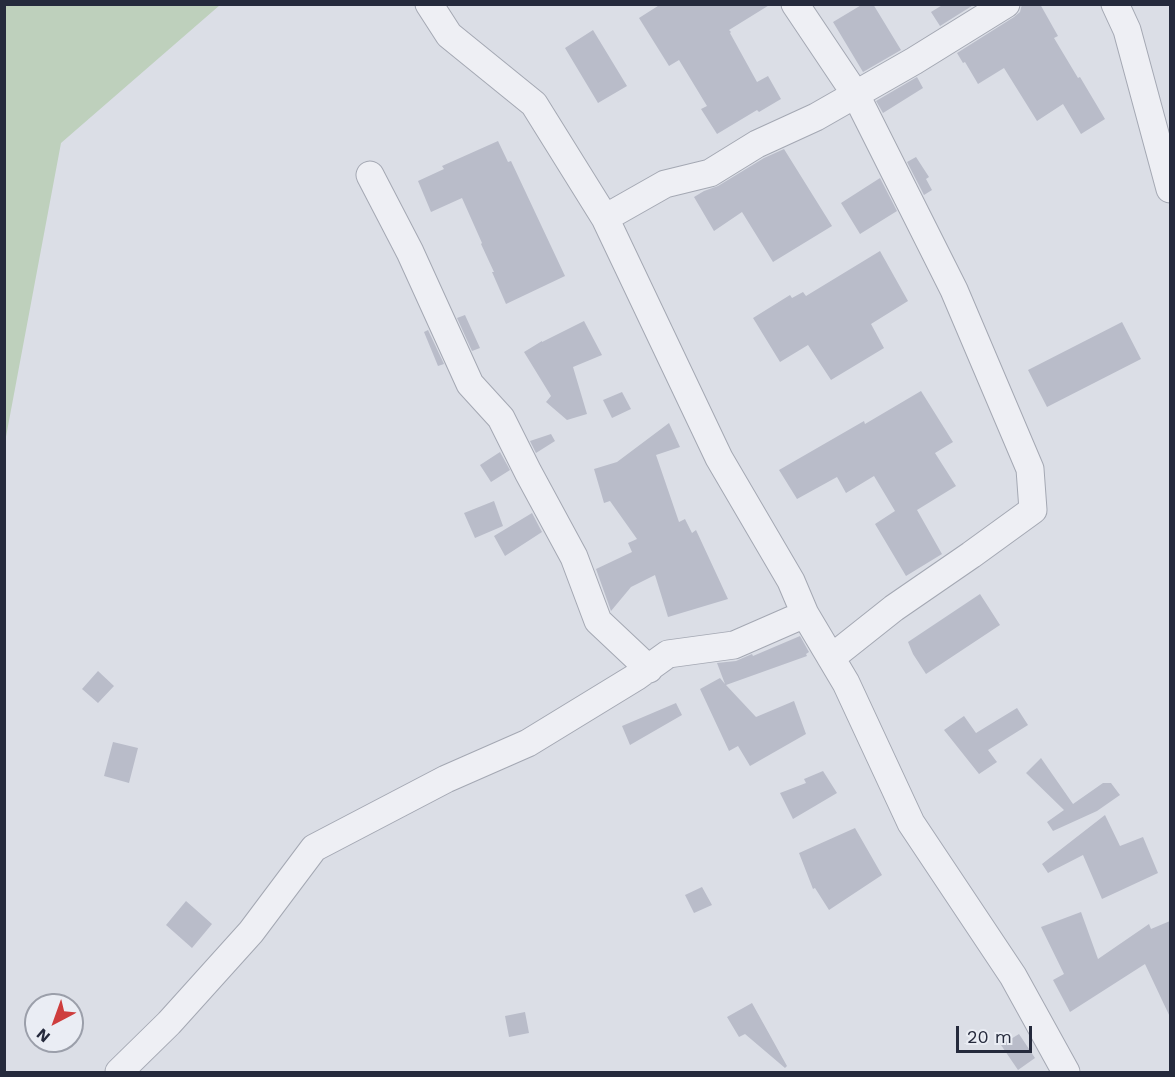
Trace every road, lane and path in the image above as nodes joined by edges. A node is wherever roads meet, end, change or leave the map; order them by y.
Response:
1 (429, 4) edge
2 (795, 4) edge
3 (1006, 4) edge
4 (1115, 4) edge
5 (856, 95) junction
6 (370, 175) dead end
7 (1170, 189) edge
8 (605, 218) junction
9 (805, 614) junction
10 (831, 658) junction
11 (649, 669) junction
12 (119, 1072) edge
13 (1066, 1072) edge

1 - 8 street
2 - 5 street
3 - 5 street
4 - 7 street
5 - 8 street
5 - 10 street
6 - 11 street
8 - 9 street
9 - 10 street
9 - 11 street
10 - 13 street
11 - 12 street

